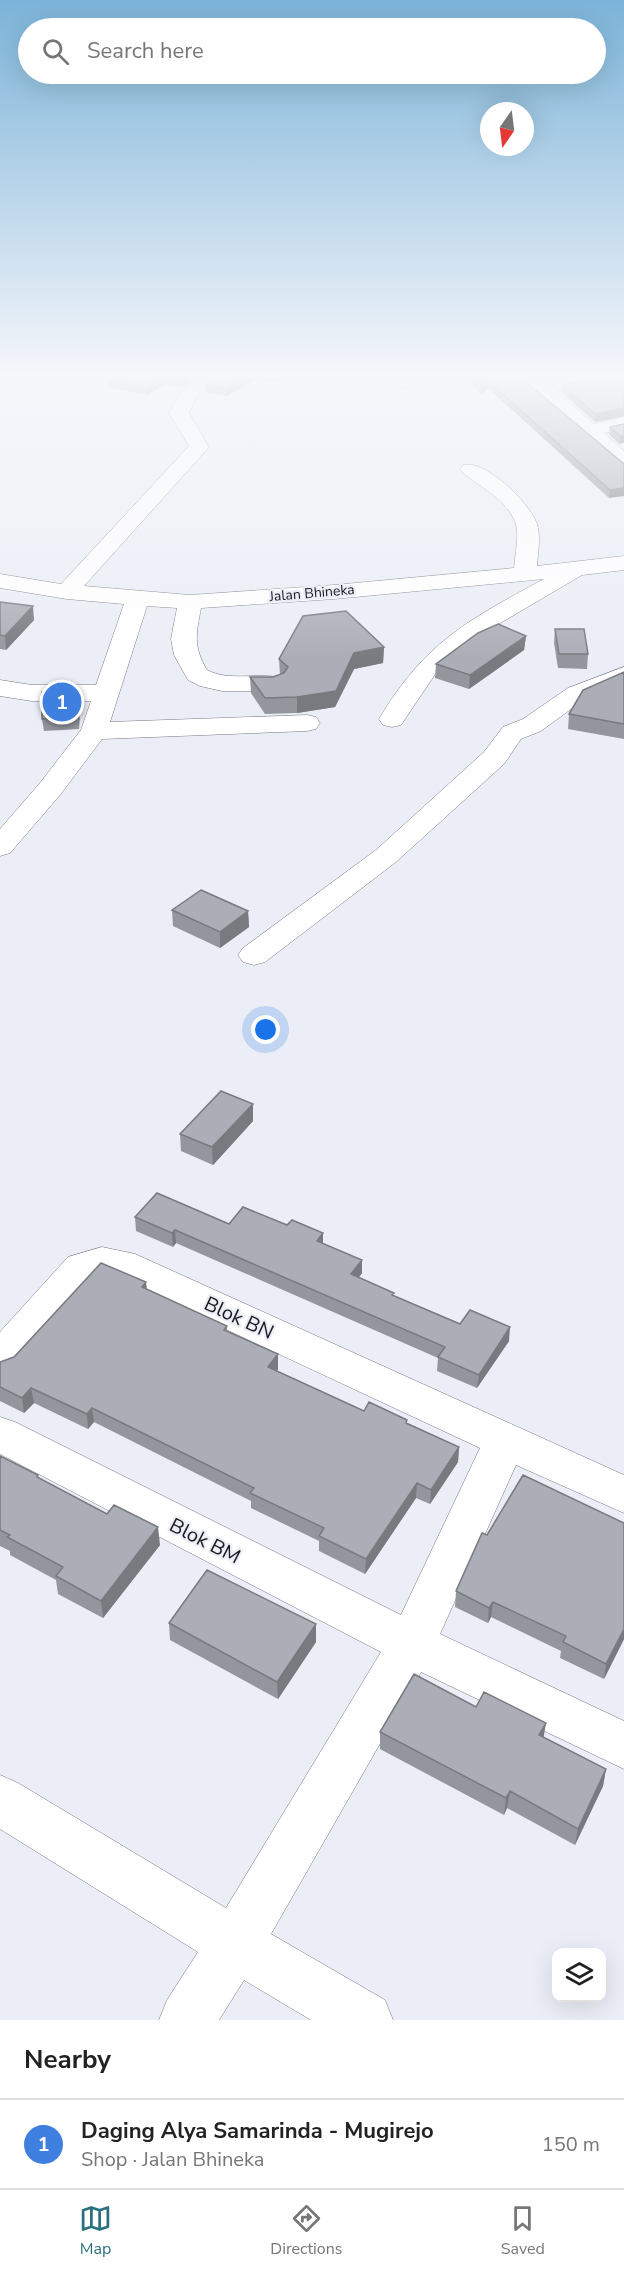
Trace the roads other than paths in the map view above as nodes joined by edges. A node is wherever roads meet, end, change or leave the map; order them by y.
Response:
1 (176, 470) edge
2 (472, 470) edge
3 (624, 563) edge
4 (579, 569) junction
5 (525, 573) junction
6 (0, 581) edge
7 (67, 592) junction
8 (137, 599) junction
9 (190, 602) junction
10 (624, 675) edge
11 (273, 683) edge
12 (0, 688) edge
13 (107, 693) junction
14 (392, 718) dead end
15 (307, 723) dead end
16 (94, 731) junction
17 (0, 847) edge
18 (254, 955) dead end
19 (0, 1359) edge
20 (0, 1434) edge
21 (505, 1441) junction
22 (624, 1495) edge
23 (411, 1645) junction
24 (624, 1746) edge
25 (0, 1800) edge
26 (235, 1944) junction
27 (187, 2020) edge
28 (365, 2020) edge

1 - 7 street
2 - 5 street
3 - 4 street, Jalan Bhineka
4 - 5 street, Jalan Bhineka
4 - 14 street
5 - 9 street, Jalan Bhineka
6 - 7 street, Jalan Bhineka
7 - 8 street, Jalan Bhineka
8 - 9 street, Jalan Bhineka
8 - 13 street
9 - 11 street
10 - 18 street
12 - 13 street
13 - 16 street
15 - 16 street
16 - 17 street
19 - 21 street, Blok BN
20 - 23 street, Blok BM
21 - 22 street, Blok BN
21 - 23 street
23 - 24 street, Blok BM
23 - 26 street
25 - 26 street
26 - 27 street
26 - 28 street

